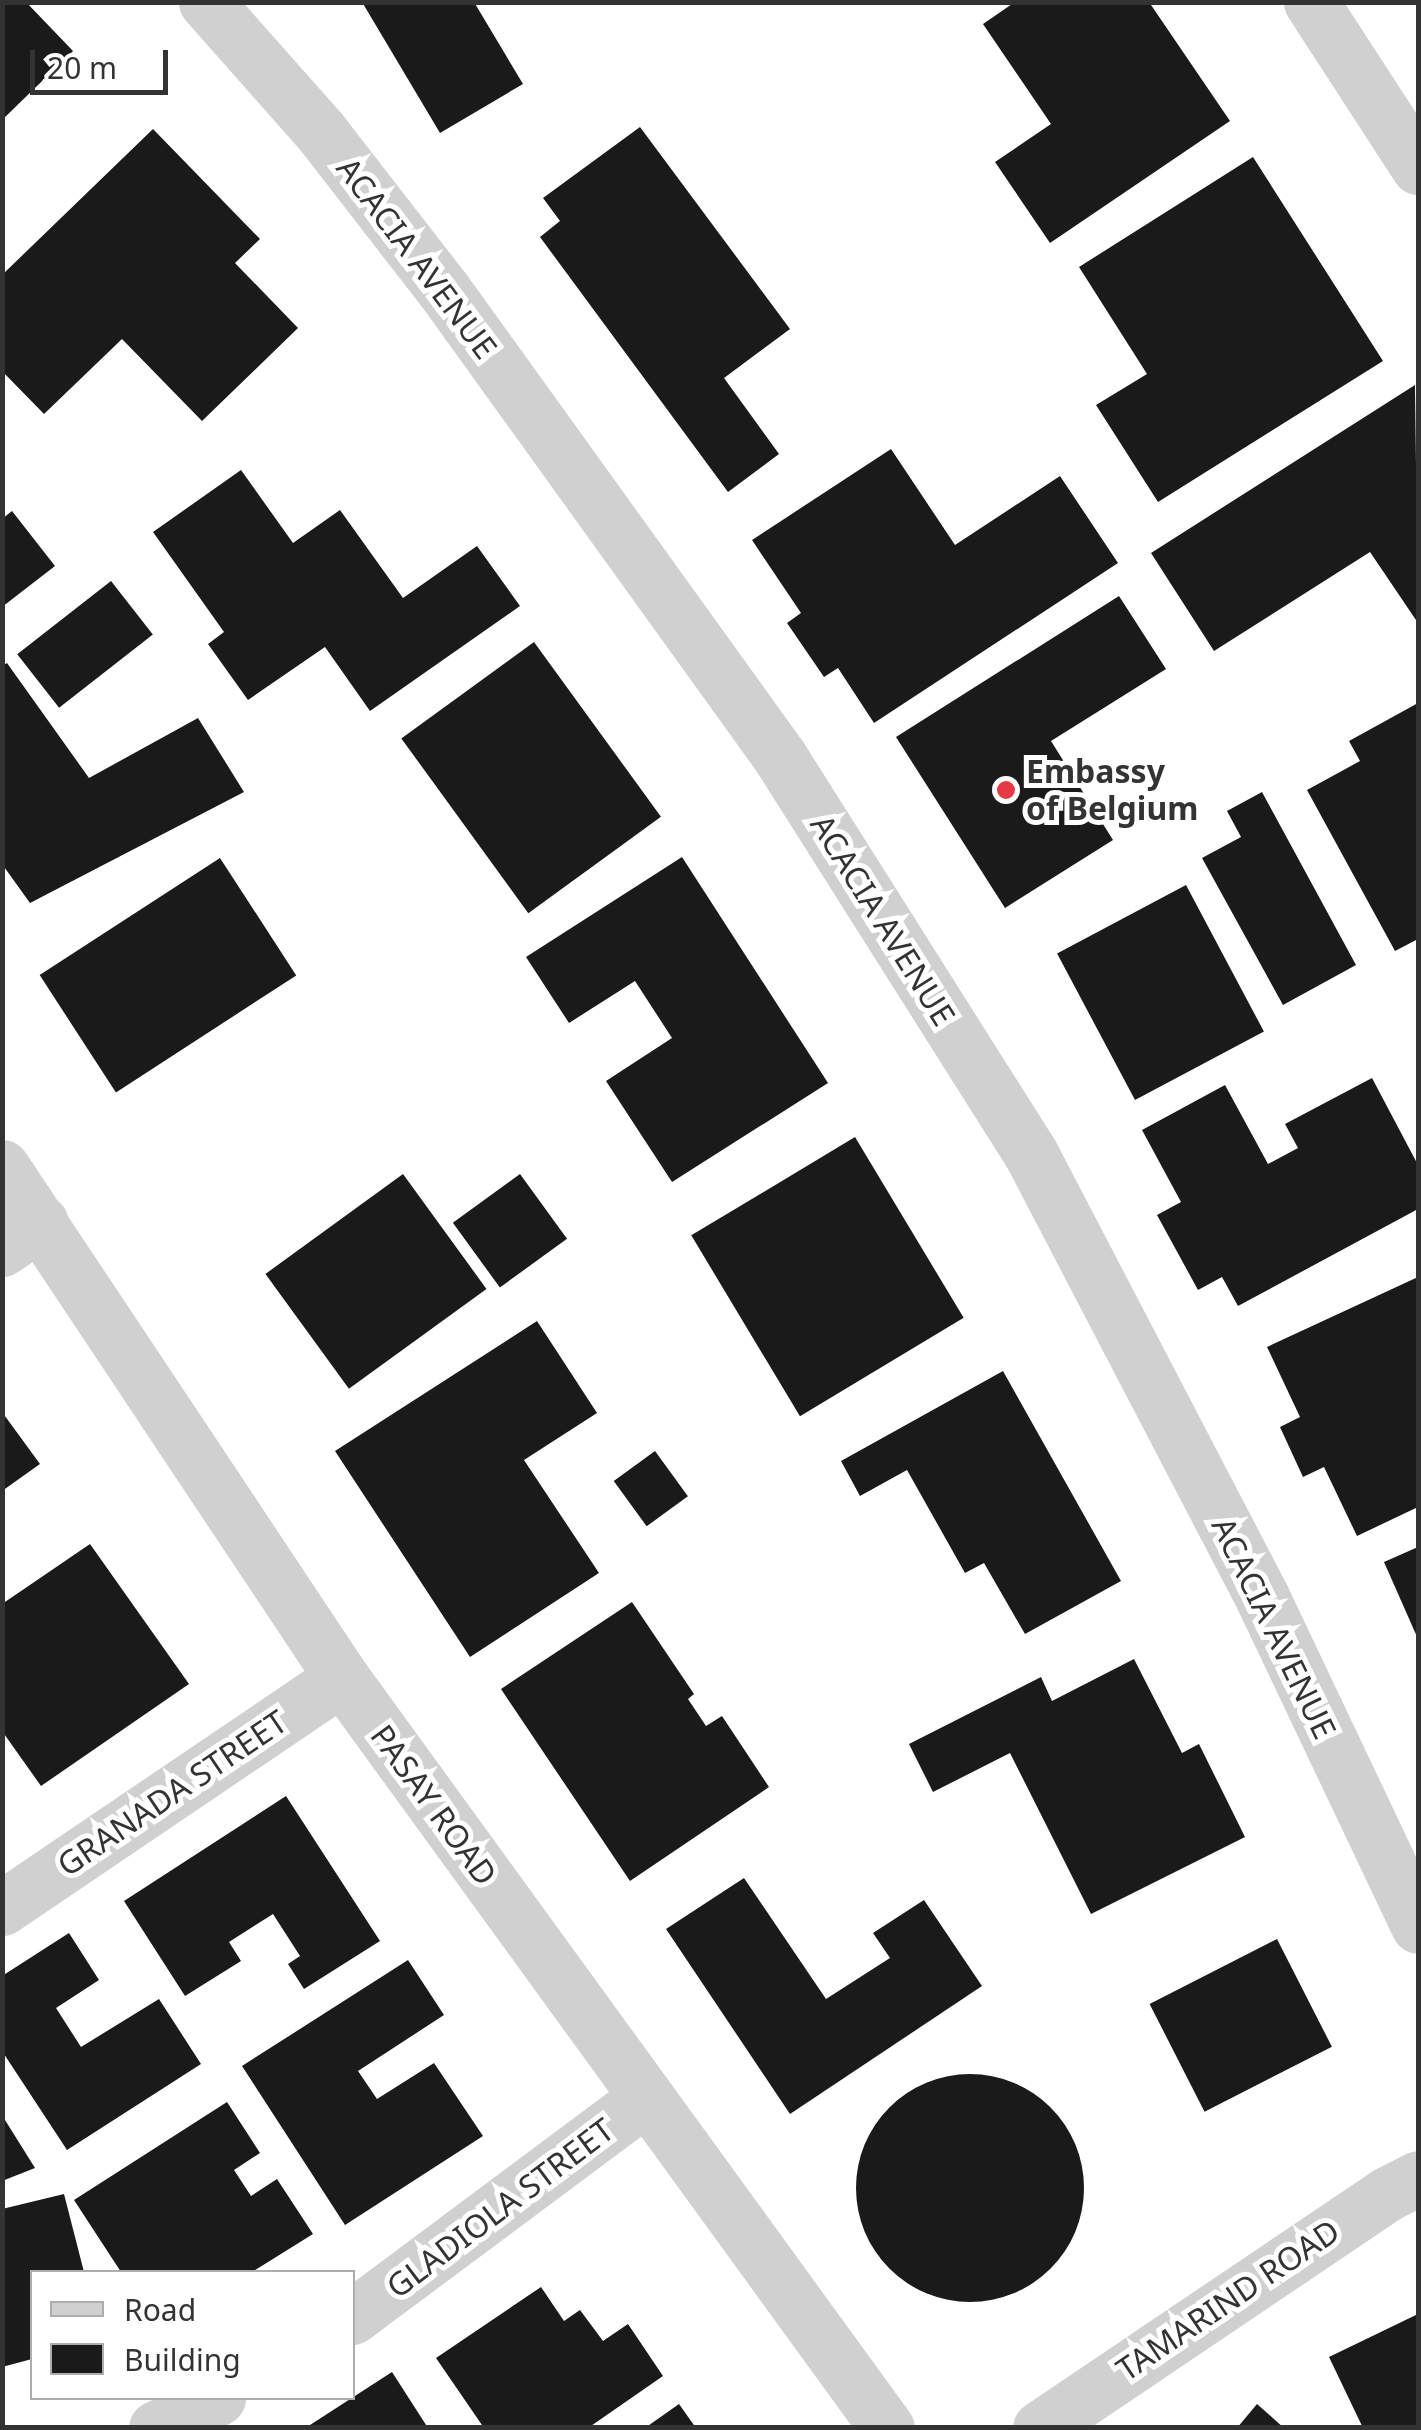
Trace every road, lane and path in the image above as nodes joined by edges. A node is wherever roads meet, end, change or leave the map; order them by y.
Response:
1 (206, 2) edge
2 (1311, 2) edge
3 (1418, 167) edge
4 (2, 1168) edge
5 (22, 1236) edge
6 (342, 1678) junction
7 (2, 1908) edge
8 (1418, 1926) edge
9 (646, 2098) junction
10 (1418, 2178) edge
11 (355, 2315) edge
12 (214, 2400) edge
13 (156, 2428) edge
14 (886, 2428) edge
15 (1040, 2428) edge

1 - 8 street, ACACIA AVENUE
2 - 3 street
4 - 5 street, PASAY ROAD
5 - 6 street, PASAY ROAD
6 - 7 street, GRANADA STREET
6 - 9 street, PASAY ROAD
9 - 11 street, GLADIOLA STREET
9 - 14 street, PASAY ROAD
10 - 15 street, TAMARIND ROAD
12 - 13 street

